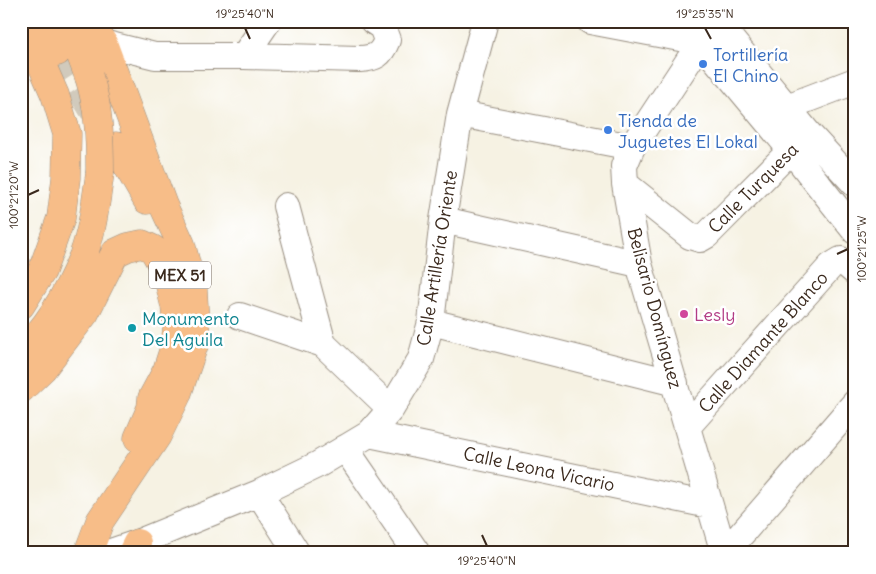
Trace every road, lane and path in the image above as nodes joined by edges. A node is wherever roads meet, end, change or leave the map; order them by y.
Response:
1 (38, 21) edge
2 (65, 21) edge
3 (268, 21) edge
4 (373, 21) edge
5 (485, 21) edge
6 (590, 21) edge
7 (708, 28) edge
8 (21, 29) edge
9 (95, 32) edge
10 (57, 52) tunnel mouth
11 (244, 56) junction
12 (855, 81) edge
13 (787, 107) junction
14 (460, 114) junction
15 (800, 141) junction
16 (116, 146) dead end
17 (632, 147) junction
18 (625, 184) junction
19 (855, 184) edge
20 (286, 206) dead end
21 (443, 220) junction
22 (855, 231) edge
23 (640, 264) junction
24 (848, 266) edge
25 (21, 305) edge
26 (240, 316) dead end
27 (431, 322) junction
28 (323, 344) junction
29 (21, 352) edge
30 (675, 383) junction
31 (21, 389) edge
32 (855, 403) edge
33 (151, 408) junction
34 (391, 409) junction
35 (687, 427) junction
36 (369, 434) junction
37 (345, 448) junction
38 (259, 493) junction
39 (709, 505) junction
40 (100, 521) junction
41 (144, 547) edge
42 (88, 553) edge
43 (108, 553) edge
44 (297, 553) edge
45 (417, 553) edge
46 (724, 553) edge

1 - 10 main road
2 - 29 main road, bridge
3 - 11 street
4 - 11 street
5 - 14 street, Calle Artillería Oriente
6 - 7 street
7 - 13 street
7 - 15 street
7 - 17 street, Belisario Domínguez
8 - 25 main road
9 - 11 street
9 - 40 main road
12 - 13 street
13 - 15 street
14 - 17 street
14 - 21 street, Calle Artillería Oriente
15 - 18 street, Calle Turquesa
15 - 19 street
15 - 22 street
16 - 33 main road, MEX 51
17 - 18 street, Belisario Domínguez
18 - 23 street, Belisario Domínguez
20 - 28 street
21 - 23 street
21 - 27 street, Calle Artillería Oriente
23 - 30 street, Belisario Domínguez
24 - 35 street, Calle Diamante Blanco
26 - 28 street
27 - 30 street
27 - 34 street, Calle Artillería Oriente
28 - 34 street
30 - 35 street, Belisario Domínguez
31 - 33 main road
32 - 46 street
33 - 40 main road
34 - 36 street, Calle Artillería Oriente
35 - 39 street, Belisario Domínguez
36 - 37 street, Calle Artillería Oriente
36 - 39 street, Calle Leona Vicario
37 - 38 street, Calle Artillería Oriente
37 - 45 street
38 - 41 street, Calle Artillería Oriente
38 - 44 street
39 - 46 street, Belisario Domínguez
40 - 42 main road
41 - 43 street, Calle Artillería Oriente

